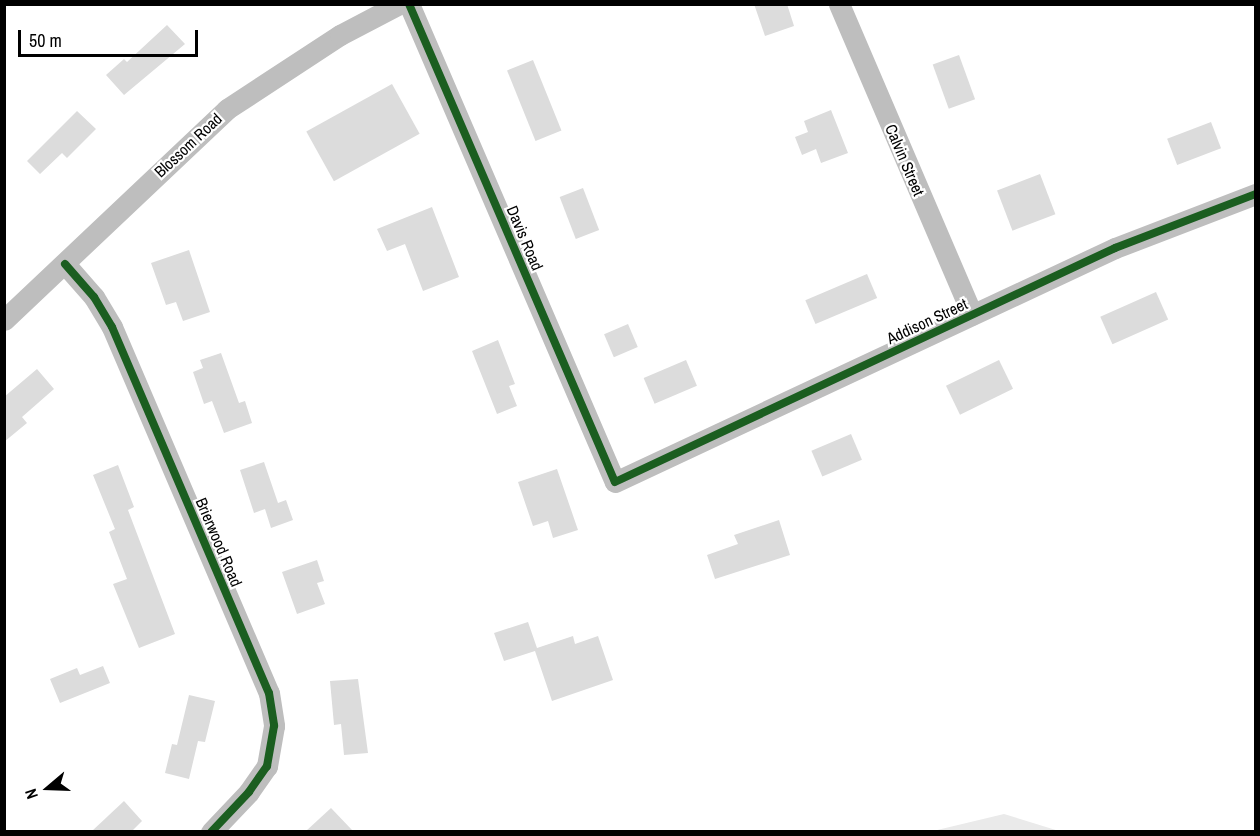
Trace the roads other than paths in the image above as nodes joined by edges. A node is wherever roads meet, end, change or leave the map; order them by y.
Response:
1 (399, 4) edge
2 (409, 4) edge
3 (838, 4) edge
4 (1256, 195) edge
5 (65, 264) junction
6 (972, 315) junction
7 (4, 320) edge
8 (615, 482) joint
9 (211, 831) edge

1 - 5 street, Blossom Road
2 - 8 street, Davis Road
3 - 6 street, Calvin Street
4 - 6 street, Addison Street
5 - 7 street, Blossom Road
5 - 9 street, Brierwood Road
6 - 8 street, Addison Street

